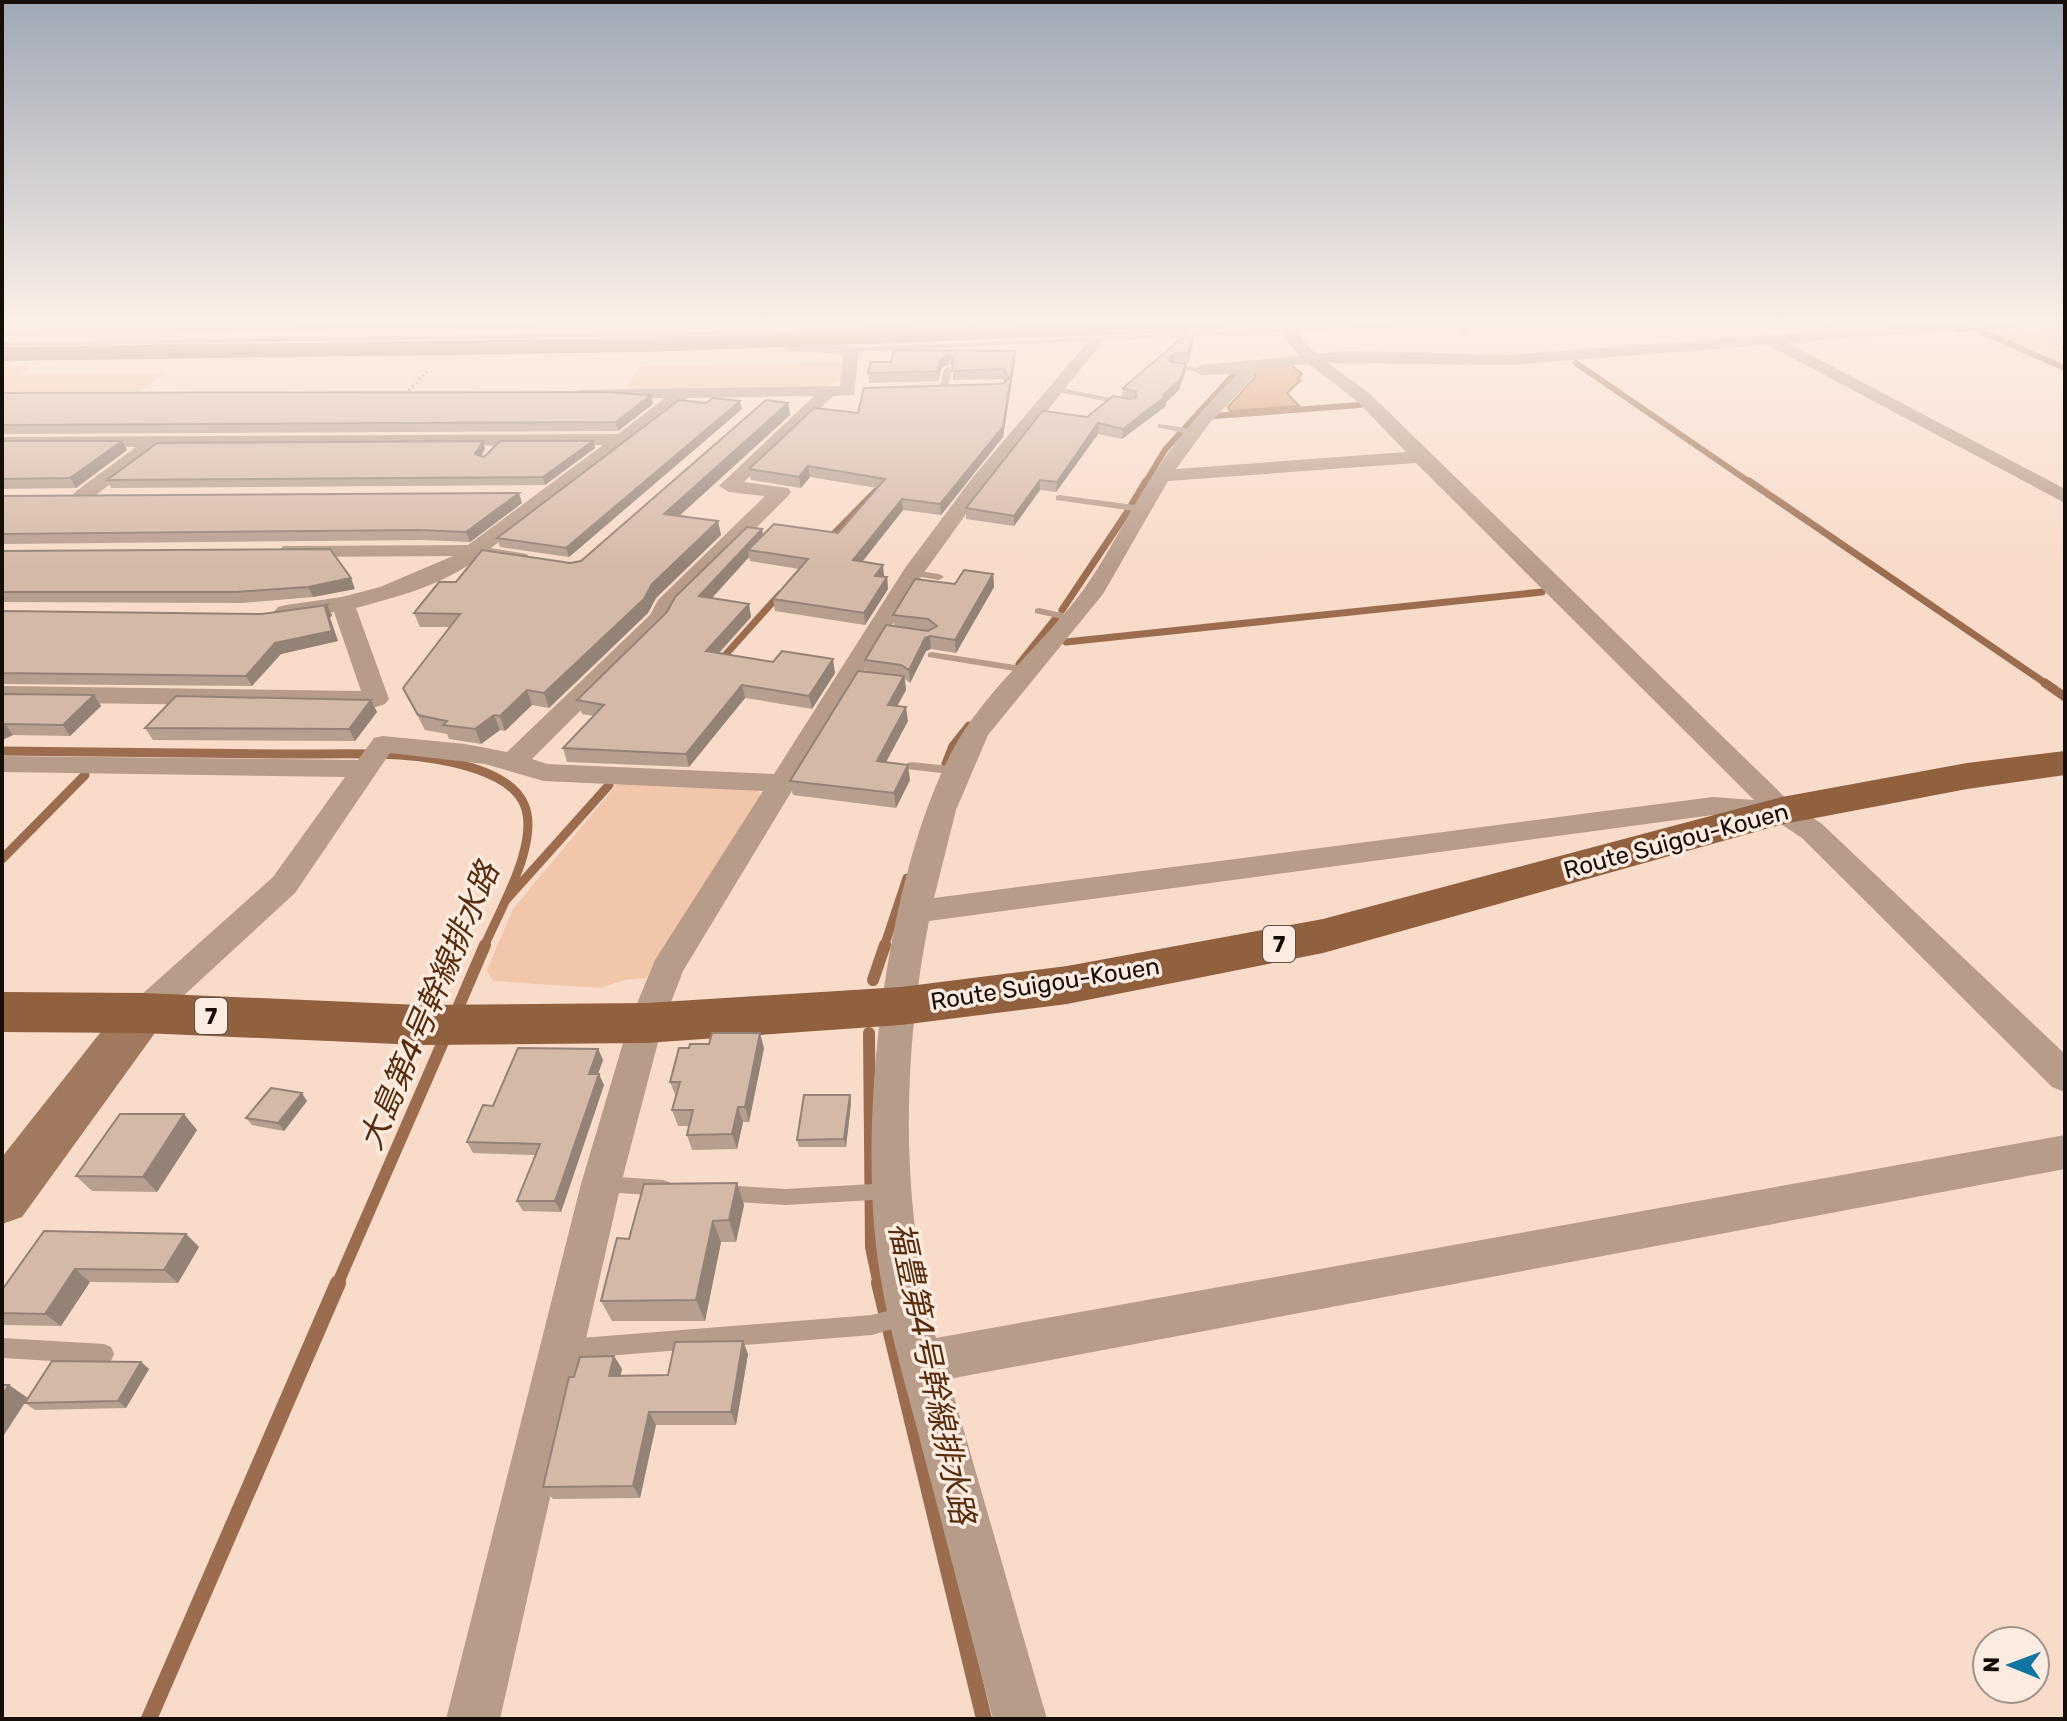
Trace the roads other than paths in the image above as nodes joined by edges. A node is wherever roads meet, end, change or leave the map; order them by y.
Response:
1 (398, 405) edge
2 (667, 405) edge
3 (761, 405) edge
4 (829, 405) edge
5 (1043, 405) edge
6 (1218, 405) edge
7 (1369, 405) edge
8 (1893, 405) edge
9 (751, 414) edge
10 (1161, 426) dead end
11 (1193, 432) junction
12 (623, 439) junction
13 (156, 441) junction
14 (362, 441) junction
15 (2, 442) edge
16 (1420, 457) junction
17 (1162, 476) junction
18 (520, 494) edge
19 (551, 494) junction
20 (113, 496) edge
21 (2065, 497) edge
22 (1059, 498) edge
23 (1142, 509) junction
24 (270, 551) edge
25 (474, 553) junction
26 (546, 563) edge
27 (913, 573) junction
28 (939, 577) dead end
29 (343, 604) junction
30 (1039, 611) dead end
31 (268, 614) edge
32 (1071, 618) junction
33 (932, 655) dead end
34 (1027, 670) junction
35 (2, 694) edge
36 (371, 761) junction
37 (514, 761) junction
38 (2065, 763) edge
39 (2, 764) edge
40 (912, 766) dead end
41 (958, 771) junction
42 (780, 783) junction
43 (1782, 811) junction
44 (916, 912) junction
45 (901, 1006) junction
46 (2, 1012) edge
47 (143, 1013) junction
48 (646, 1023) junction
49 (2065, 1077) edge
50 (2065, 1152) edge
51 (601, 1184) junction
52 (678, 1189) edge
53 (881, 1191) junction
54 (708, 1192) edge
55 (2, 1199) edge
56 (894, 1319) junction
57 (2, 1348) edge
58 (562, 1350) junction
59 (104, 1354) dead end
60 (923, 1362) junction
61 (473, 1719) edge
62 (1020, 1719) edge

1 - 14 street
2 - 12 street
3 - 9 street
4 - 37 street
5 - 27 street
6 - 11 street
7 - 16 street
8 - 21 street
10 - 11 lane
11 - 17 street
12 - 14 street
12 - 19 street
13 - 14 street
13 - 15 street
13 - 20 street
16 - 17 street
16 - 43 street
17 - 23 street
18 - 19 street
19 - 25 street
22 - 23 lane
23 - 32 street
24 - 25 street
25 - 26 street
25 - 29 street
27 - 28 lane
27 - 42 street
29 - 31 street
29 - 35 street
30 - 32 lane
32 - 34 street
33 - 34 lane
34 - 41 street
36 - 37 street
36 - 39 street
36 - 47 street
37 - 42 street
38 - 43 main road, Route Suigou-Kouen / 7
40 - 41 lane
41 - 44 street
42 - 48 street
43 - 44 street
43 - 45 main road, Route Suigou-Kouen / 7
43 - 49 street
44 - 45 street
45 - 48 main road, Route Suigou-Kouen / 7
45 - 53 street
46 - 47 main road, Route Suigou-Kouen / 7
47 - 48 main road, Route Suigou-Kouen / 7
47 - 55 street
48 - 51 street
50 - 60 street
51 - 52 lane
51 - 58 street
53 - 54 lane
53 - 56 street
56 - 58 lane
56 - 60 street
57 - 59 lane
58 - 61 street
60 - 62 street

